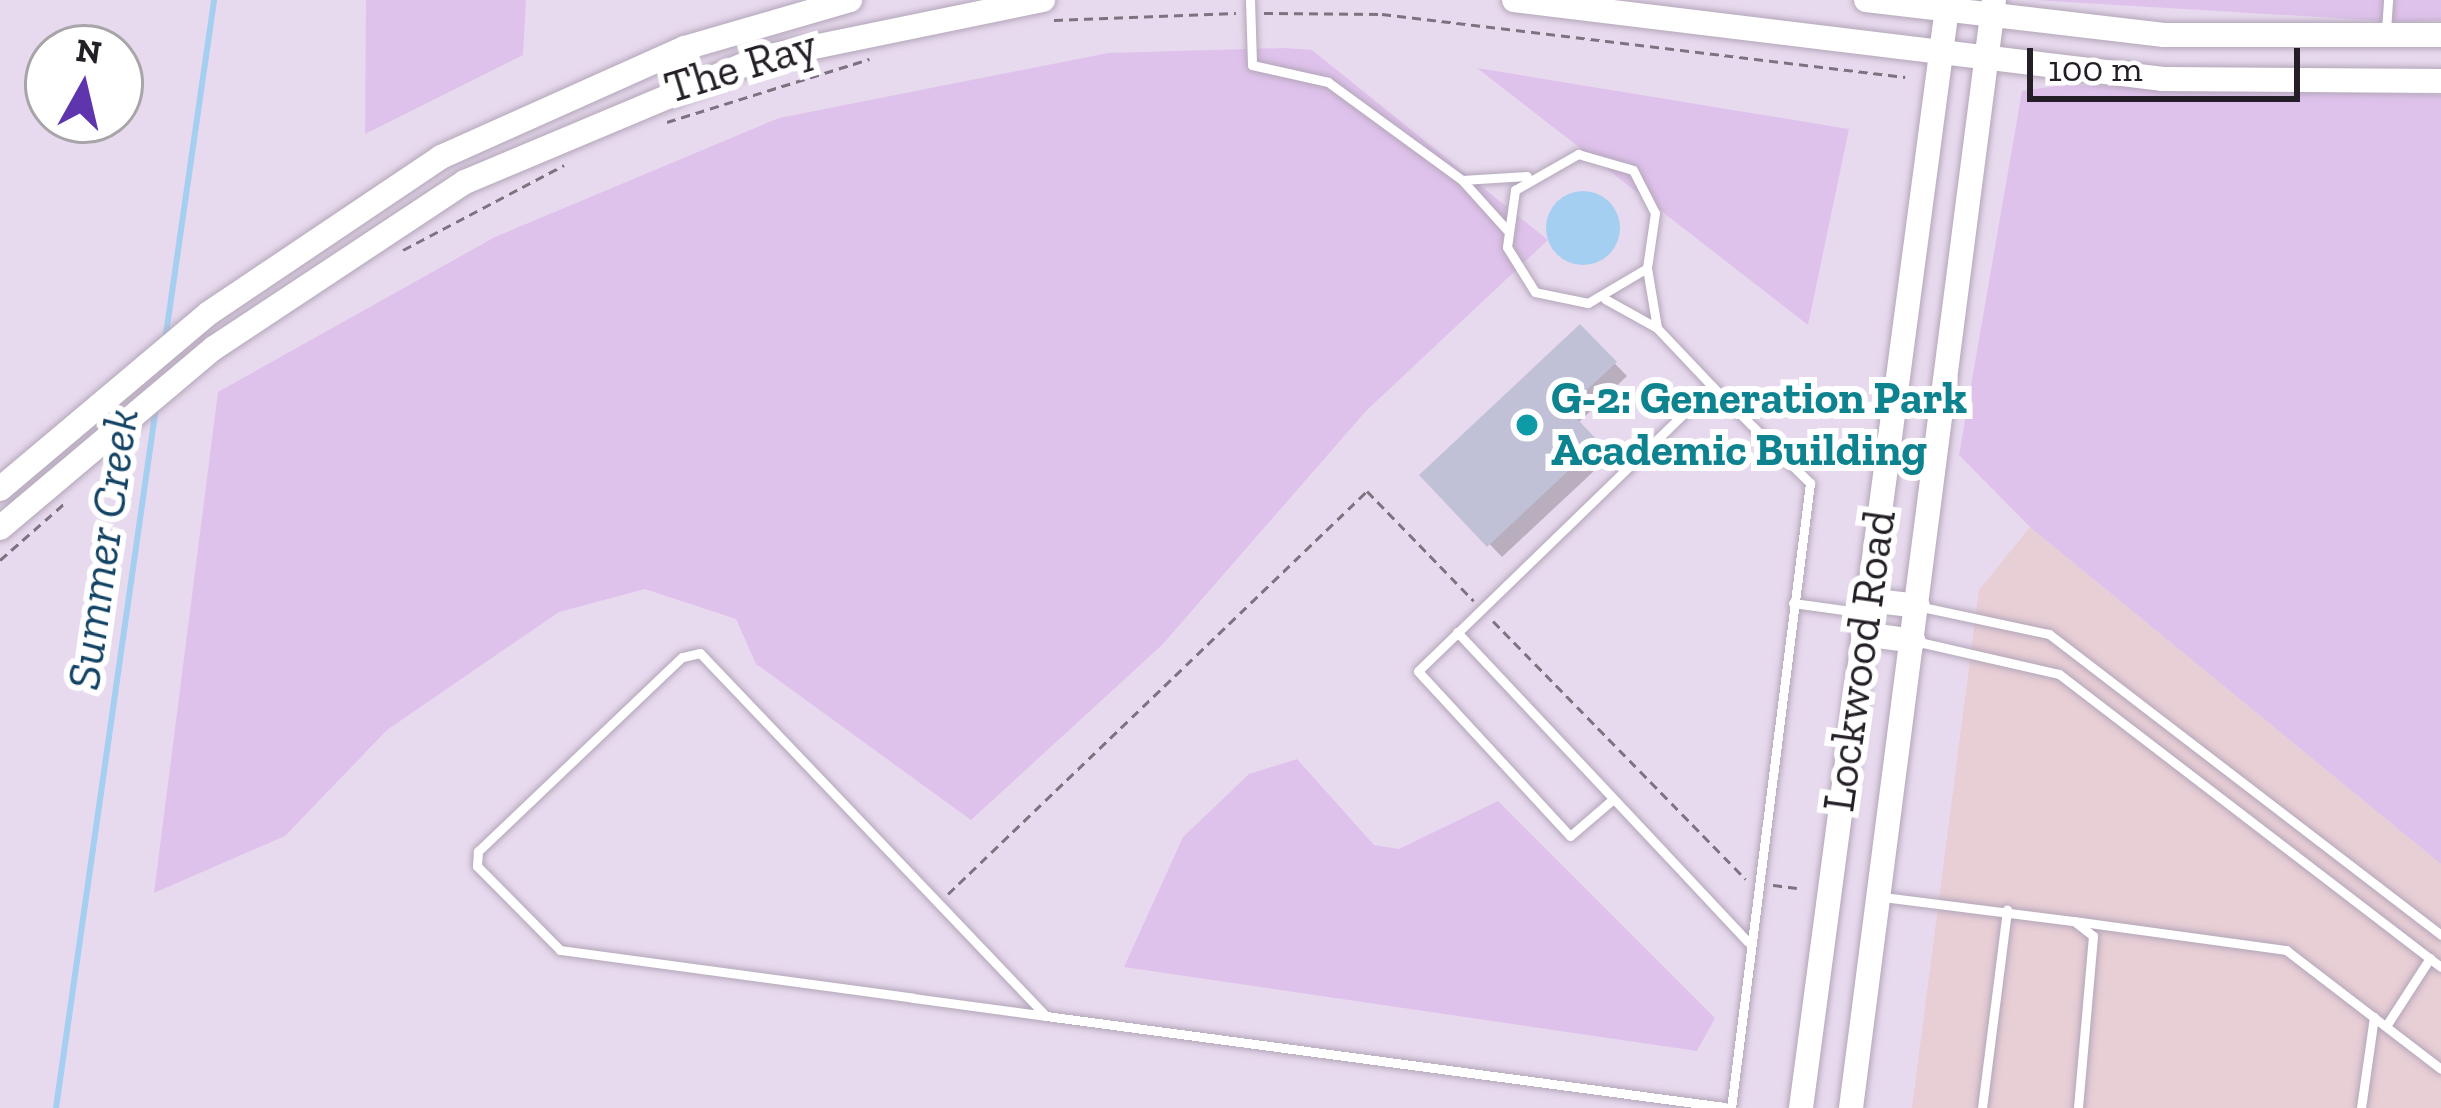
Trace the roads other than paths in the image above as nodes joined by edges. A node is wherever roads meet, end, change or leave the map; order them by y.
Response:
1 (850, 0) edge
2 (1250, 0) edge
3 (1514, 0) edge
4 (1866, 0) edge
5 (2388, 0) edge
6 (1947, 5) edge
7 (1993, 8) edge
8 (1038, 12) edge
9 (2441, 35) edge
10 (2379, 38) junction
11 (1941, 52) junction
12 (1986, 59) junction
13 (2441, 81) edge
14 (2383, 82) junction
15 (1527, 176) junction
16 (1462, 180) junction
17 (1507, 230) junction
18 (1647, 268) junction
19 (1605, 299) junction
20 (1657, 328) junction
21 (1712, 386) junction
22 (0, 489) edge
23 (0, 528) edge
24 (1793, 603) junction
25 (1918, 606) junction
26 (1865, 616) junction
27 (1457, 632) junction
28 (1914, 641) junction
29 (2119, 685) junction
30 (2101, 706) junction
31 (2160, 716) junction
32 (2143, 739) junction
33 (1612, 800) junction
34 (1880, 896) junction
35 (2007, 910) junction
36 (2074, 921) junction
37 (2441, 935) edge
38 (1748, 942) junction
39 (2441, 949) edge
40 (2434, 962) edge
41 (1046, 1016) junction
42 (2374, 1017) junction
43 (2386, 1026) junction
44 (2441, 1069) edge
45 (1727, 1107) edge
46 (1801, 1108) edge
47 (1851, 1108) edge
48 (1982, 1108) edge
49 (2078, 1108) edge
50 (2361, 1108) edge

1 - 22 main road
2 - 16 lane
3 - 11 main road
4 - 6 main road
5 - 10 lane
6 - 7 main road
6 - 11 main road, Lockwood Road
7 - 10 main road
7 - 12 main road, Lockwood Road
8 - 23 main road
9 - 10 main road
10 - 14 main road
11 - 12 main road
11 - 26 main road, Lockwood Road
12 - 14 main road
12 - 25 main road, Lockwood Road
13 - 14 main road
15 - 16 lane
15 - 17 lane
15 - 18 lane
16 - 17 lane
17 - 19 lane
18 - 19 lane
18 - 20 lane
19 - 20 lane
20 - 21 lane
21 - 24 lane
21 - 27 lane
24 - 26 lane
24 - 38 lane
25 - 26 main road
25 - 28 main road, Lockwood Road
25 - 29 lane
26 - 28 main road
26 - 46 main road, Lockwood Road
27 - 33 lane
27 - 33 lane
28 - 30 lane
28 - 34 main road, Lockwood Road
29 - 30 lane
29 - 31 lane
30 - 32 lane
31 - 32 lane
31 - 37 lane
32 - 40 lane
33 - 38 lane
34 - 35 lane
34 - 47 main road, Lockwood Road
35 - 36 lane
35 - 48 lane
36 - 42 lane
36 - 49 lane
38 - 45 lane
39 - 40 lane
40 - 43 lane
41 - 41 lane
41 - 45 lane
42 - 43 lane
42 - 50 lane
43 - 44 lane

